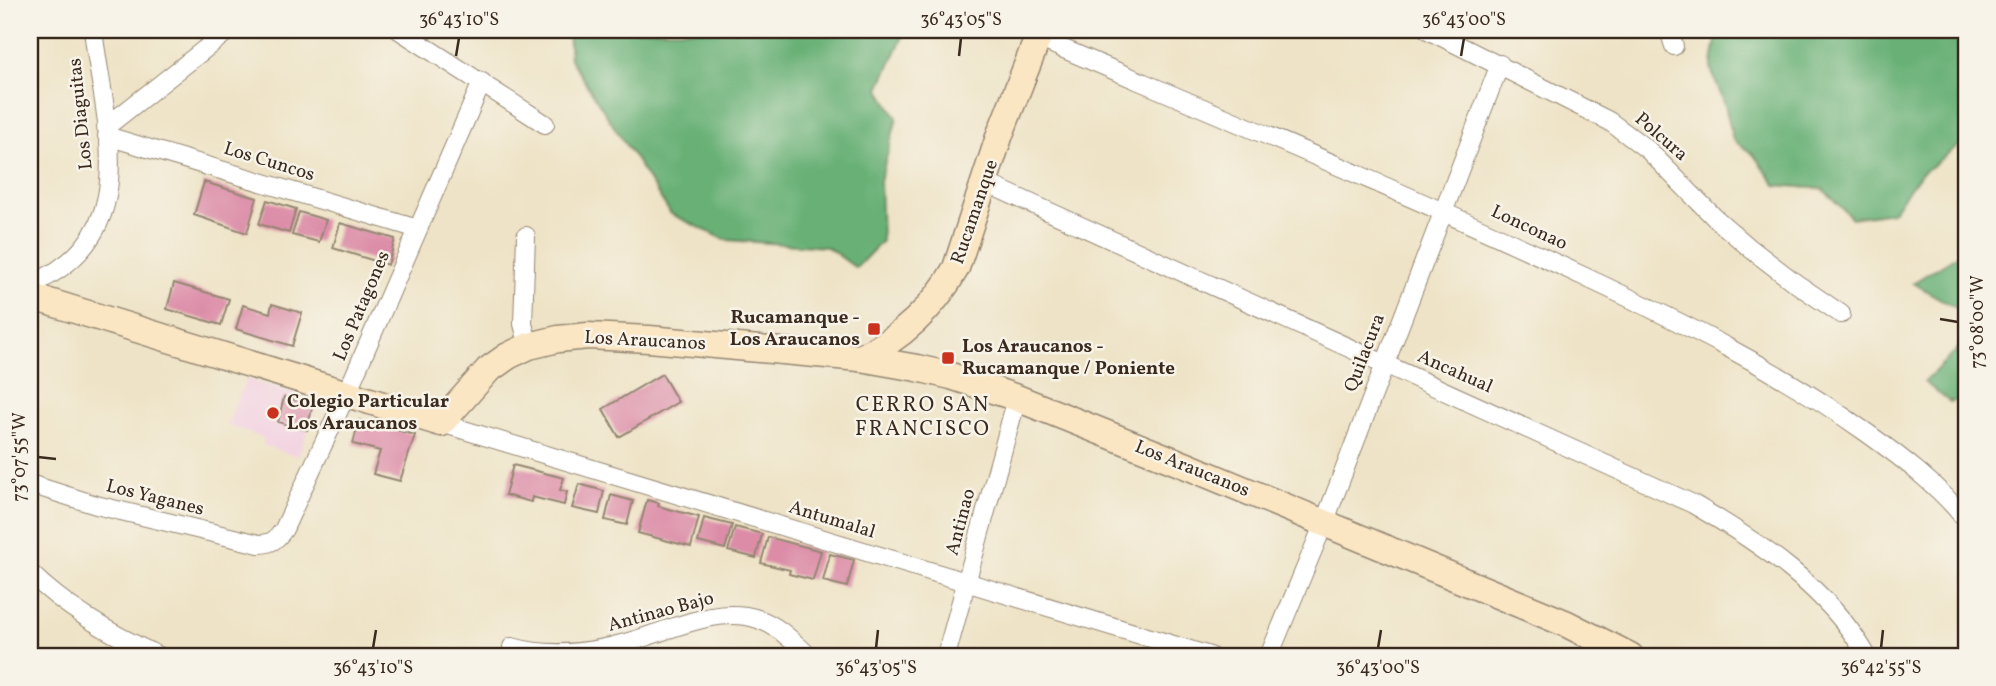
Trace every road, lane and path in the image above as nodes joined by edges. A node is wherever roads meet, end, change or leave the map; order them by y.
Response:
1 (93, 30) edge
2 (229, 30) edge
3 (399, 30) edge
4 (1428, 30) edge
5 (1039, 34) edge
6 (1500, 64) junction
7 (482, 82) junction
8 (545, 124) dead end
9 (107, 131) junction
10 (986, 183) junction
11 (1443, 210) junction
12 (418, 229) junction
13 (526, 236) dead end
14 (30, 285) edge
15 (30, 296) edge
16 (1841, 314) dead end
17 (529, 346) junction
18 (860, 358) junction
19 (1384, 363) junction
20 (346, 395) junction
21 (1017, 398) junction
22 (441, 423) junction
23 (30, 484) edge
24 (1966, 520) edge
25 (1324, 523) junction
26 (272, 542) joint
27 (30, 573) edge
28 (966, 582) junction
29 (512, 647) dead end
30 (159, 656) edge
31 (809, 656) edge
32 (946, 656) edge
33 (1210, 656) edge
34 (1269, 656) edge
35 (1630, 656) edge
36 (1867, 656) edge

1 - 9 street, Los Diaguitas
2 - 9 street
3 - 7 street
4 - 6 street, Polcura
5 - 10 street, Rucamanque
5 - 11 street, Lonconao
6 - 11 street, Quilacura
6 - 16 street, Polcura
7 - 8 street
7 - 12 street, Los Patagones
9 - 12 street, Los Cuncos
9 - 14 street, Los Diaguitas
10 - 18 street, Rucamanque
10 - 19 street, Ancahual
11 - 19 street, Quilacura
11 - 24 street, Lonconao
12 - 20 street, Los Patagones
13 - 17 street
15 - 20 street
17 - 18 street, Los Araucanos
17 - 22 street, Los Araucanos
18 - 21 street, Los Araucanos
19 - 25 street, Quilacura
19 - 36 street, Ancahual
20 - 22 street
20 - 26 street, Los Patagones
21 - 25 street, Los Araucanos
21 - 28 street, Antinao
22 - 28 street, Antumalal
23 - 26 street, Los Yaganes
25 - 34 street, Quilacura
25 - 35 street, Los Araucanos
27 - 30 street
28 - 32 street, Antinao
28 - 33 street, Antumalal
29 - 31 street, Antinao Bajo

